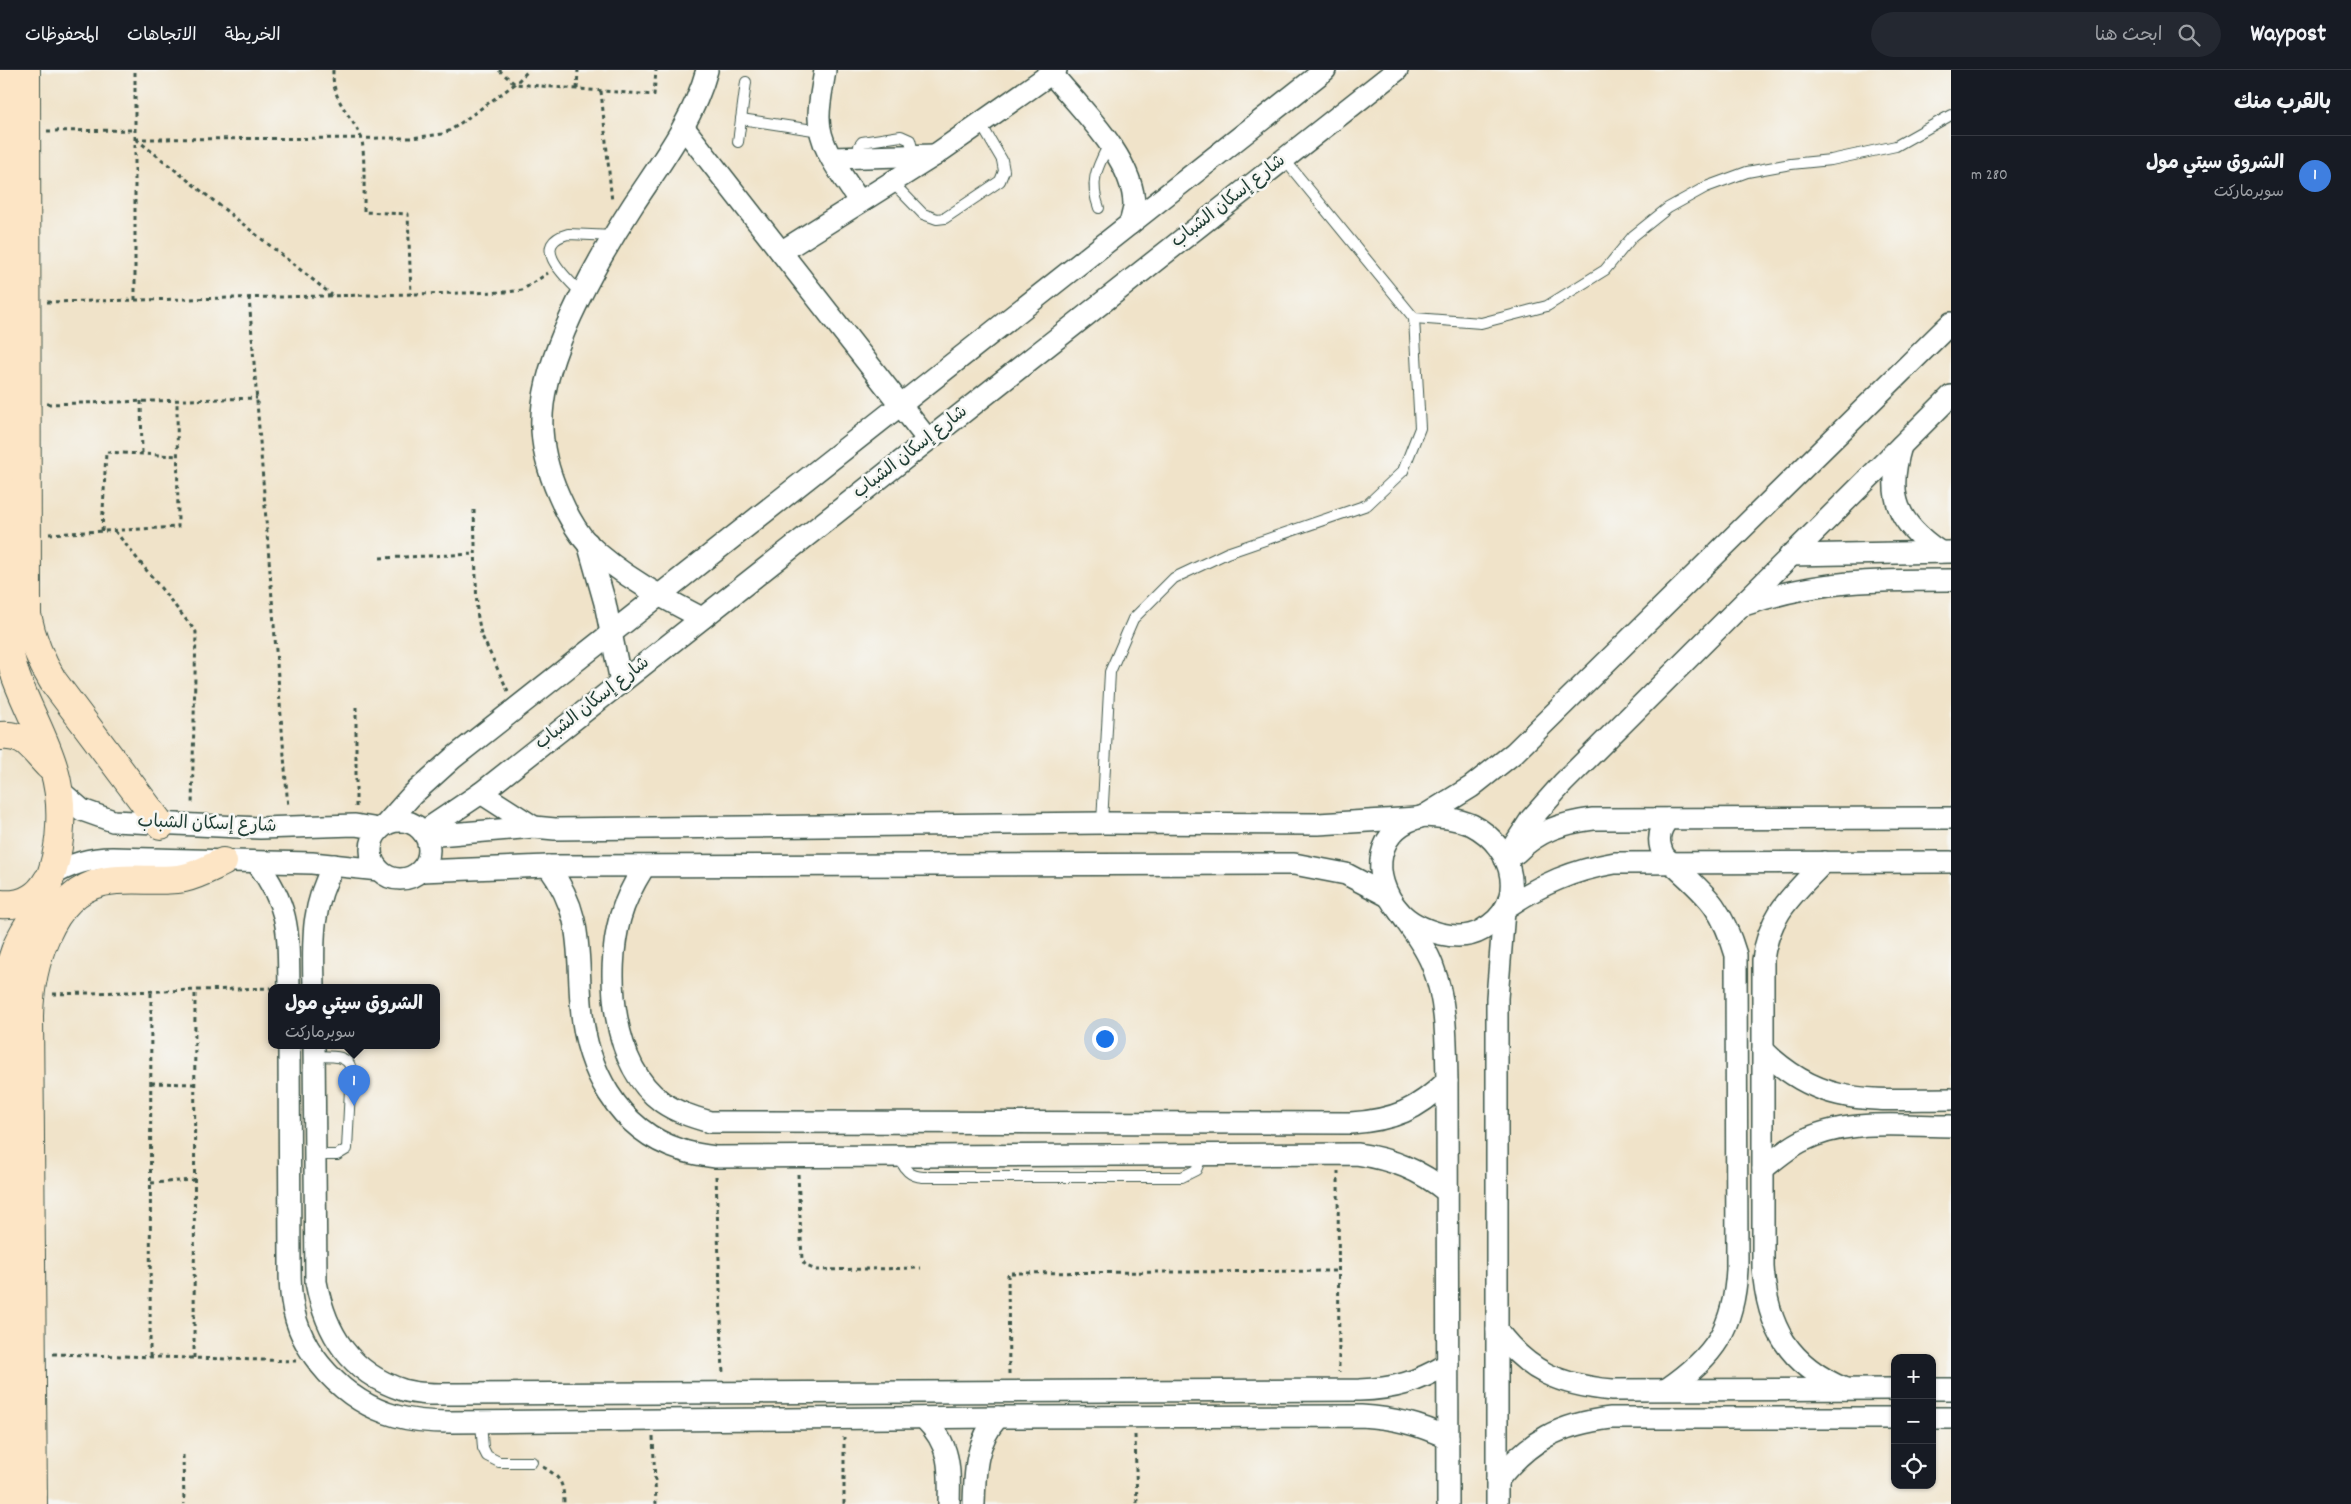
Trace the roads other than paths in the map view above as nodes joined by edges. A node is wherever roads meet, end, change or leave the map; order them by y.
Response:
1 (2, 70) edge
2 (26, 70) edge
3 (707, 70) edge
4 (825, 70) edge
5 (1325, 70) edge
6 (1396, 70) edge
7 (1054, 72) edge
8 (746, 82) dead end
9 (1951, 115) edge
10 (741, 119) junction
11 (981, 124) junction
12 (684, 128) junction
13 (820, 131) junction
14 (26, 140) junction
15 (738, 142) dead end
16 (1109, 144) junction
17 (935, 155) junction
18 (832, 158) junction
19 (1284, 159) junction
20 (2, 176) junction
21 (892, 182) junction
22 (860, 202) junction
23 (1099, 208) dead end
24 (1130, 224) junction
25 (615, 236) junction
26 (781, 252) junction
27 (583, 295) junction
28 (1414, 318) junction
29 (1951, 323) edge
30 (1951, 396) edge
31 (900, 404) junction
32 (928, 440) junction
33 (1901, 446) junction
34 (588, 543) junction
35 (1945, 552) edge
36 (1888, 553) junction
37 (1790, 555) junction
38 (1888, 580) junction
39 (1951, 580) edge
40 (660, 594) junction
41 (1742, 606) junction
42 (702, 618) junction
43 (611, 632) junction
44 (5, 654) edge
45 (621, 682) junction
46 (0, 736) edge
47 (57, 775) junction
48 (481, 793) junction
49 (1420, 817) junction
50 (1951, 818) edge
51 (1668, 819) junction
52 (131, 823) junction
53 (1102, 823) junction
54 (161, 825) junction
55 (383, 826) junction
56 (534, 827) junction
57 (425, 834) junction
58 (131, 858) junction
59 (1506, 860) junction
60 (223, 862) junction
61 (1670, 862) junction
62 (1824, 862) junction
63 (1951, 862) edge
64 (257, 863) junction
65 (334, 865) junction
66 (548, 866) junction
67 (644, 866) junction
68 (379, 870) junction
69 (421, 870) junction
70 (51, 876) junction
71 (0, 904) edge
72 (1394, 904) junction
73 (1505, 909) junction
74 (4, 966) edge
75 (1737, 978) junction
76 (1763, 978) junction
77 (289, 984) edge
78 (314, 984) edge
79 (289, 1049) edge
80 (314, 1050) edge
81 (1763, 1050) junction
82 (1448, 1081) junction
83 (1866, 1099) junction
84 (1951, 1099) edge
85 (1866, 1126) junction
86 (1951, 1126) edge
87 (315, 1155) junction
88 (1763, 1169) junction
89 (1447, 1192) junction
90 (1736, 1284) junction
91 (1764, 1284) junction
92 (1497, 1330) junction
93 (1448, 1364) junction
94 (1667, 1389) junction
95 (1891, 1389) edge
96 (1936, 1389) edge
97 (1951, 1389) edge
98 (1612, 1390) junction
99 (1845, 1390) junction
100 (998, 1417) junction
101 (924, 1418) junction
102 (1611, 1418) junction
103 (1891, 1418) edge
104 (1936, 1418) edge
105 (1951, 1418) edge
106 (481, 1422) junction
107 (1448, 1438) junction
108 (532, 1462) road end
109 (1497, 1482) junction
110 (15, 1499) edge
111 (33, 1504) edge
112 (949, 1504) edge
113 (974, 1504) edge
114 (1448, 1504) edge
115 (1497, 1504) edge

1 - 20 main road
2 - 14 main road
3 - 12 street
4 - 13 street
5 - 24 street
6 - 19 street, شارع إسكان الشباب
7 - 11 street
7 - 16 street
8 - 10 lane
9 - 28 lane
10 - 13 lane
10 - 15 lane
11 - 17 street
11 - 21 lane
12 - 25 street
12 - 26 street
13 - 18 street
14 - 20 main road
14 - 54 main road
16 - 23 lane
16 - 24 street
17 - 18 street
17 - 21 street
18 - 22 street
19 - 28 lane
19 - 32 street, شارع إسكان الشباب
20 - 44 main road
21 - 22 street
22 - 26 street
24 - 31 street
25 - 27 street
25 - 27 lane
26 - 31 street
27 - 34 street
28 - 53 lane
29 - 49 street
30 - 33 street
31 - 32 street
31 - 40 street
32 - 42 street, شارع إسكان الشباب
33 - 35 street
33 - 37 street
34 - 40 street
34 - 43 street
35 - 36 street
36 - 37 street
36 - 38 street
37 - 41 street
38 - 39 street
38 - 41 street
40 - 42 street
40 - 43 street
41 - 59 street
42 - 45 street, شارع إسكان الشباب
43 - 45 street
43 - 55 street
44 - 47 main road
45 - 48 street, شارع إسكان الشباب
46 - 47 main road
47 - 52 street, شارع إسكان الشباب
47 - 70 main road
48 - 56 street
48 - 57 street, شارع إسكان الشباب
49 - 53 street
49 - 59 street
49 - 72 street
50 - 51 street
51 - 59 street
51 - 61 street
52 - 54 street, شارع إسكان الشباب
52 - 58 street
53 - 56 street
54 - 55 street, شارع إسكان الشباب
55 - 57 street
55 - 68 street
56 - 57 street
57 - 69 street
58 - 60 street, شارع إسكان الشباب
58 - 70 street, شارع إسكان الشباب
59 - 73 street
60 - 64 street, شارع إسكان الشباب
60 - 111 main road
61 - 62 street
61 - 73 street
61 - 75 street
62 - 63 street
62 - 76 street
64 - 65 street, شارع إسكان الشباب
64 - 77 street
65 - 68 street, شارع إسكان الشباب
65 - 78 street
66 - 67 street
66 - 69 street
66 - 89 street
67 - 72 street
67 - 82 street
68 - 69 street
70 - 71 main road
70 - 74 main road
72 - 73 street
72 - 82 street
73 - 92 street
74 - 110 main road
75 - 76 street
75 - 90 street
76 - 81 street
79 - 106 street
80 - 87 street
80 - 87 lane
81 - 83 street
81 - 88 street
82 - 89 street
83 - 84 street
83 - 85 street
85 - 86 street
85 - 88 street
87 - 93 street
88 - 91 street
89 - 93 street
90 - 91 street
90 - 94 street
91 - 99 street
92 - 98 street
92 - 109 street
93 - 107 street
94 - 98 street
94 - 99 street
95 - 99 street
96 - 97 street
98 - 102 street
100 - 101 street
100 - 107 street
100 - 113 street
101 - 106 street
101 - 112 street
102 - 103 street
102 - 109 street
104 - 105 street
106 - 108 lane
107 - 114 street
109 - 115 street

